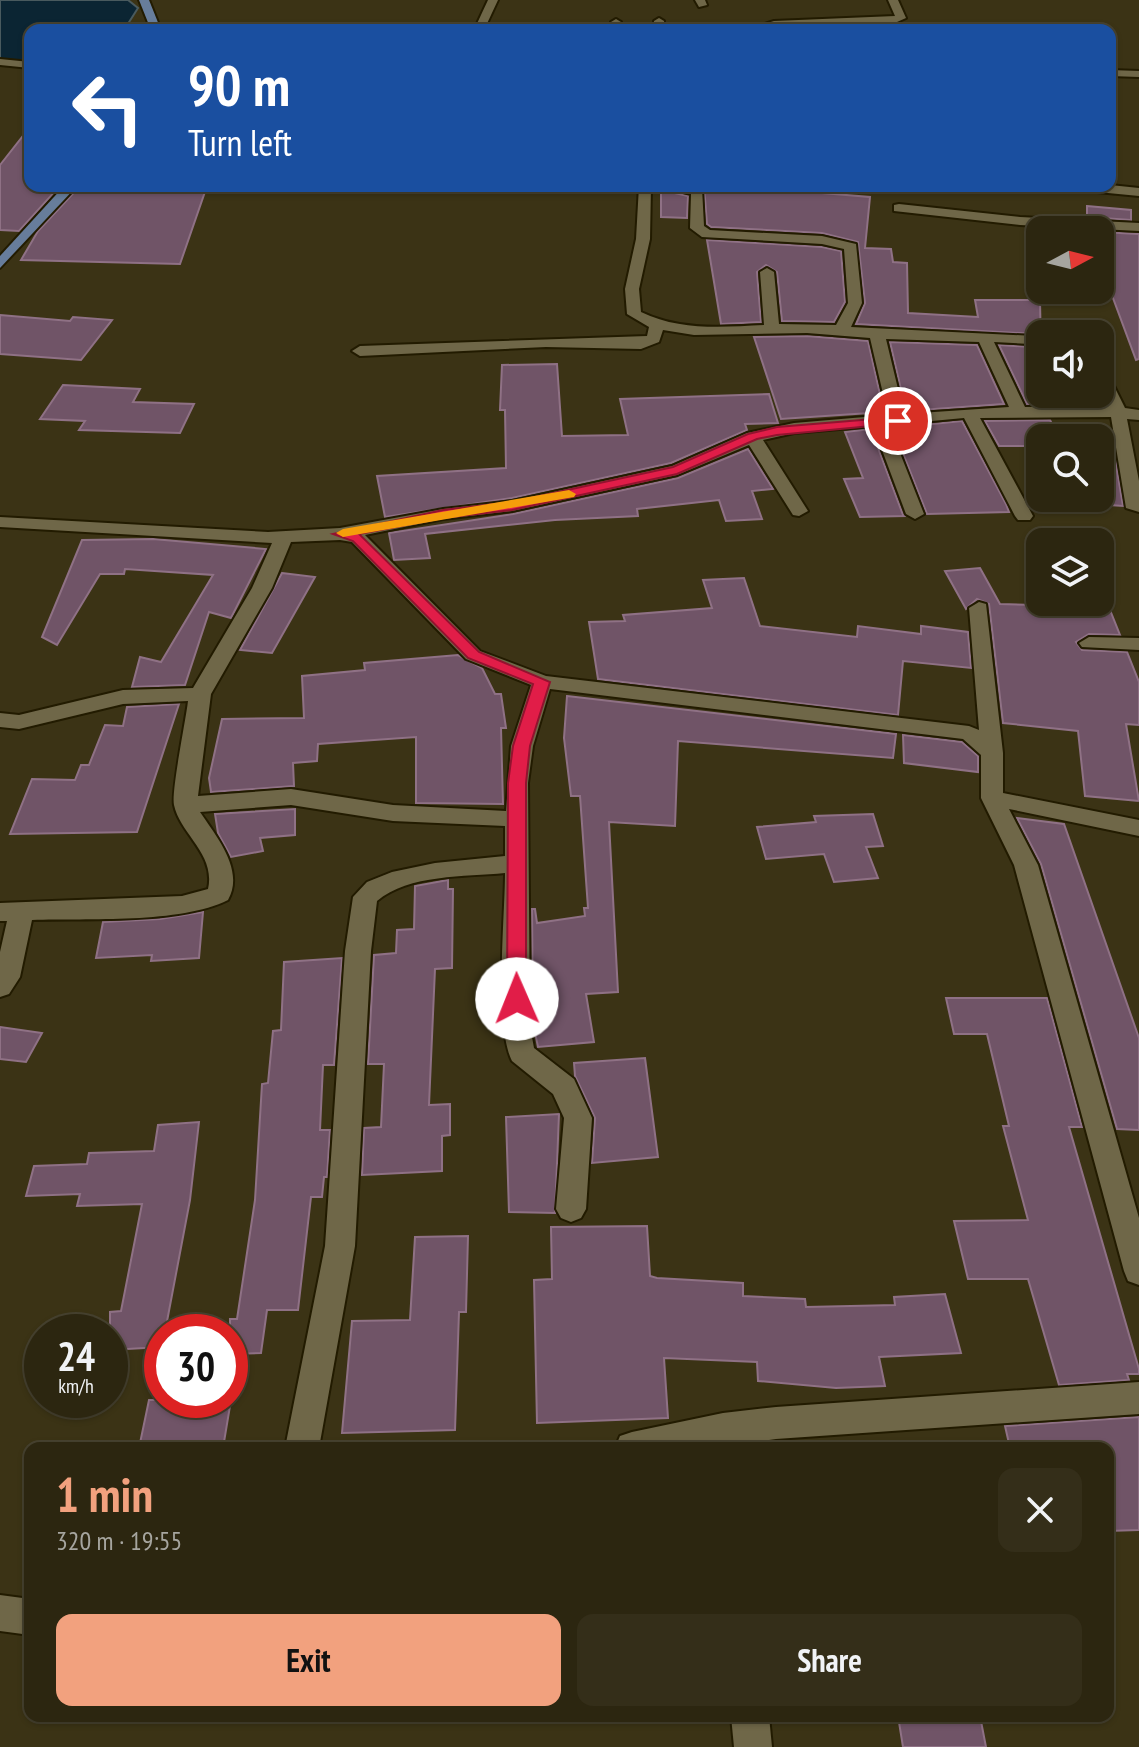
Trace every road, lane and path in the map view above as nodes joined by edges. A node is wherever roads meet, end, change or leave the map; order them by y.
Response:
1 (144, 0) edge
2 (493, 0) edge
3 (893, 0) edge
4 (889, 20) junction
5 (154, 24) edge
6 (482, 24) edge
7 (774, 24) edge
8 (892, 24) edge
9 (0, 62) edge
10 (24, 64) edge
11 (1116, 73) edge
12 (1139, 74) edge
13 (1116, 190) edge
14 (66, 192) edge
15 (645, 192) edge
16 (697, 192) edge
17 (1139, 192) edge
18 (899, 208) dead end
19 (1139, 227) edge
20 (0, 264) edge
21 (767, 272) dead end
22 (657, 325) junction
23 (772, 330) junction
24 (841, 331) junction
25 (877, 334) junction
26 (984, 337) junction
27 (1026, 339) edge
28 (360, 351) dead end
29 (1114, 403) edge
30 (1019, 412) junction
31 (1118, 412) junction
32 (969, 413) junction
33 (1139, 415) edge
34 (889, 422) junction
35 (753, 437) junction
36 (1135, 508) dead end
37 (799, 511) dead end
38 (915, 514) dead end
39 (1024, 516) dead end
40 (0, 522) edge
41 (340, 534) junction
42 (284, 538) junction
43 (979, 608) dead end
44 (1089, 643) dead end
45 (1139, 644) edge
46 (542, 682) junction
47 (200, 694) junction
48 (0, 720) edge
49 (992, 753) junction
50 (992, 798) junction
51 (185, 805) junction
52 (516, 819) junction
53 (1139, 828) edge
54 (515, 863) junction
55 (11, 911) edge
56 (0, 987) edge
57 (571, 1209) dead end
58 (1139, 1271) edge
59 (1139, 1398) edge
60 (724, 1438) edge
61 (303, 1442) edge
62 (687, 1442) edge
63 (0, 1613) edge
64 (24, 1616) edge
65 (751, 1722) edge
66 (753, 1747) edge

1 - 5 main road
2 - 6 street
3 - 4 street
4 - 7 street
4 - 8 street
9 - 10 street
11 - 12 street
13 - 17 street
14 - 20 main road
15 - 22 street
16 - 24 street
18 - 19 street
21 - 23 street
22 - 23 street
22 - 28 street
23 - 24 street
24 - 25 street
25 - 26 street
25 - 34 street
26 - 27 street
26 - 30 street
29 - 31 street
30 - 31 street
30 - 32 street
31 - 33 street
31 - 36 street
32 - 34 street
32 - 39 street
34 - 35 street
34 - 38 street
35 - 37 street
35 - 41 street
40 - 42 street
41 - 42 street
41 - 46 street
42 - 47 street
43 - 49 street
44 - 45 street
46 - 49 street
46 - 52 street
47 - 48 street
47 - 51 street
49 - 50 street
50 - 53 street
50 - 58 street
51 - 52 street
51 - 55 street
52 - 54 street
54 - 57 street
54 - 61 street
55 - 56 street
59 - 60 street
60 - 62 street
63 - 64 street
65 - 66 street

